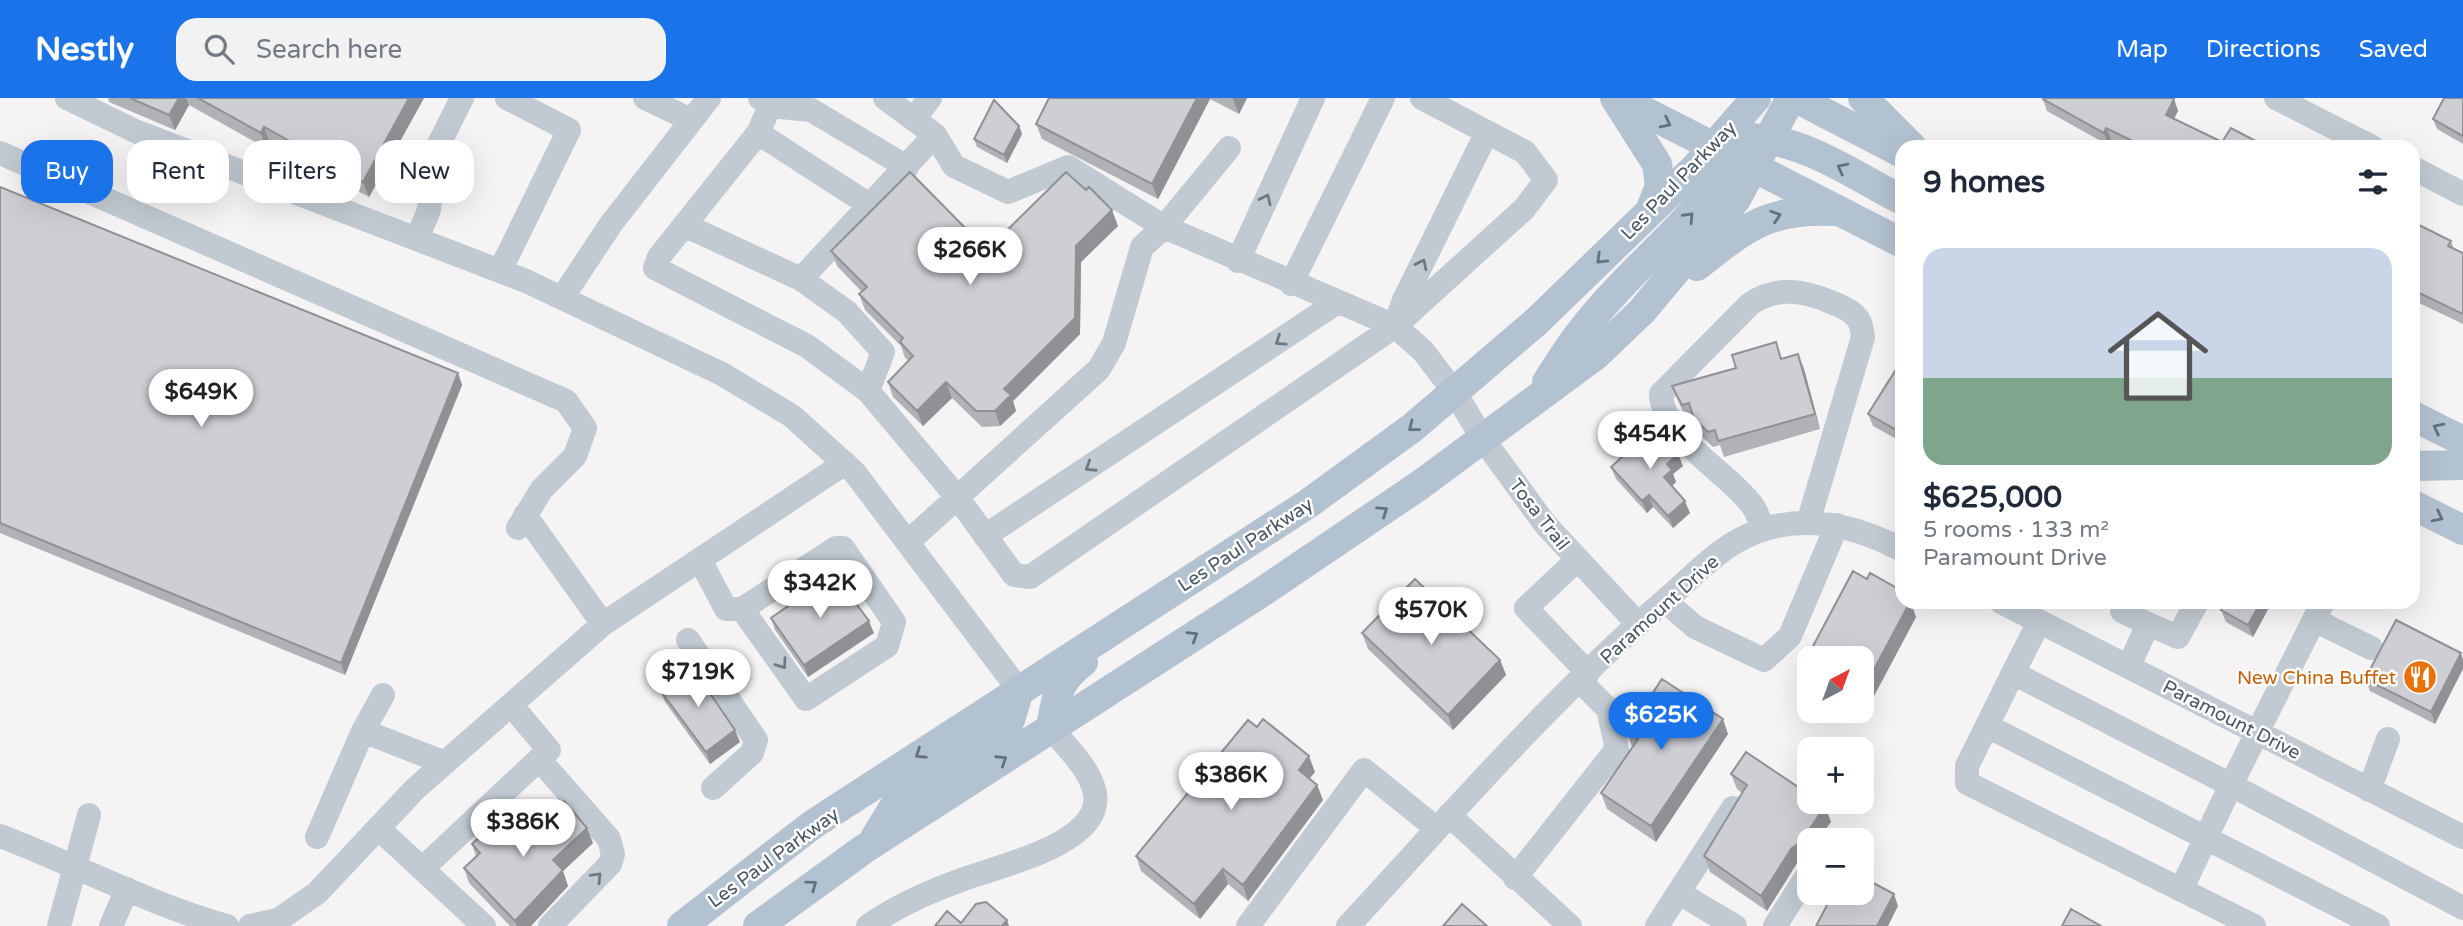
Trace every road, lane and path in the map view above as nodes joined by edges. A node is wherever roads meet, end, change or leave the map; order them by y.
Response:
1 (67, 98) edge
2 (462, 98) edge
3 (507, 98) edge
4 (645, 98) edge
5 (709, 98) edge
6 (885, 98) edge
7 (930, 98) edge
8 (1313, 98) edge
9 (1383, 98) edge
10 (1422, 98) edge
11 (1616, 98) edge
12 (1863, 98) edge
13 (2276, 98) edge
14 (1768, 99) edge
15 (765, 102) edge
16 (914, 119) junction
17 (691, 120) junction
18 (758, 133) junction
19 (1486, 134) junction
20 (935, 135) junction
21 (1906, 140) edge
22 (2358, 140) edge
23 (1229, 148) dead end
24 (1745, 150) junction
25 (1895, 150) edge
26 (0, 153) edge
27 (907, 167) junction
28 (2420, 172) edge
29 (2463, 194) edge
30 (1895, 196) edge
31 (871, 206) junction
32 (1650, 211) junction
33 (1842, 211) junction
34 (684, 225) junction
35 (1164, 227) junction
36 (417, 239) junction
37 (1895, 239) edge
38 (1238, 261) junction
39 (500, 271) junction
40 (801, 279) junction
41 (1291, 284) junction
42 (562, 298) junction
43 (1336, 303) junction
44 (1642, 311) junction
45 (1395, 326) junction
46 (868, 391) junction
47 (1455, 393) junction
48 (1535, 399) junction
49 (2420, 419) edge
50 (1483, 439) junction
51 (2463, 441) edge
52 (845, 463) junction
53 (2463, 465) edge
54 (2420, 466) edge
55 (957, 497) junction
56 (2420, 508) edge
57 (1808, 523) junction
58 (1837, 525) junction
59 (1763, 530) junction
60 (2463, 530) edge
61 (985, 536) junction
62 (908, 542) junction
63 (1241, 547) junction
64 (1895, 547) edge
65 (699, 560) junction
66 (1577, 561) junction
67 (1665, 601) junction
68 (742, 609) junction
69 (2014, 609) edge
70 (2123, 609) edge
71 (2193, 609) edge
72 (2318, 611) edge
73 (2039, 622) junction
74 (603, 624) junction
75 (1638, 624) junction
76 (2148, 624) junction
77 (688, 640) dead end
78 (2371, 648) dead end
79 (2129, 666) junction
80 (2013, 673) junction
81 (1584, 677) junction
82 (1019, 690) junction
83 (383, 695) dead end
84 (511, 705) junction
85 (1987, 726) junction
86 (1051, 728) junction
87 (363, 731) junction
88 (2258, 732) junction
89 (2388, 739) dead end
90 (539, 759) junction
91 (445, 763) junction
92 (2231, 785) junction
93 (713, 788) dead end
94 (2369, 790) junction
95 (1733, 808) edge
96 (89, 815) dead end
97 (1443, 822) junction
98 (378, 828) junction
99 (0, 835) edge
100 (317, 837) dead end
101 (2206, 837) junction
102 (2463, 837) edge
103 (871, 845) junction
104 (75, 865) junction
105 (423, 868) junction
106 (1515, 878) junction
107 (127, 889) junction
108 (2181, 890) junction
109 (1797, 892) edge
110 (1679, 893) junction
111 (2463, 908) edge
112 (166, 916) edge
113 (259, 925) edge
114 (59, 926) edge
115 (111, 926) edge
116 (227, 926) edge
117 (484, 926) edge
118 (550, 926) edge
119 (682, 926) edge
120 (758, 926) edge
121 (868, 926) edge
122 (1248, 926) edge
123 (1348, 926) edge
124 (1570, 926) edge
125 (1657, 926) edge
126 (1735, 926) edge
127 (1776, 926) edge
128 (2254, 926) edge
129 (2378, 926) edge

1 - 36 street
2 - 36 street
3 - 39 street
4 - 17 street
5 - 17 street
6 - 16 street
7 - 16 street
38 -> 8 street
9 - 41 street
10 - 19 street
11 -> 24 main road
11 - 32 main road
12 - 21 main road
13 - 22 street
14 - 24 main road, Les Paul Parkway
14 - 24 main road, Les Paul Parkway
14 - 25 main road
15 - 18 street
15 - 27 street
16 - 20 street
17 - 42 street
18 - 31 street
18 - 34 street
45 -> 19 street
19 - 45 street
20 - 27 street
20 - 35 street
23 - 35 street
30 -> 24 main road
24 - 32 main road, Les Paul Parkway
24 - 33 main road
24 - 44 main road, Les Paul Parkway
48 -> 24 main road
26 - 74 street
27 - 31 street
28 - 29 street
31 - 40 street
32 -> 47 main road, Les Paul Parkway
33 - 37 main road
44 -> 33 main road
34 - 40 street
34 - 46 street
35 - 38 street
35 - 55 street
36 - 39 street
38 - 41 street
39 - 42 street
40 - 46 street
41 - 43 street
42 - 52 street
43 - 45 street
43 -> 61 street
44 - 48 main road, Les Paul Parkway
45 - 47 street, Tosa Trail
45 - 61 street
46 - 55 street
47 - 50 street, Tosa Trail
47 -> 63 main road, Les Paul Parkway
48 - 50 main road, Les Paul Parkway
51 -> 49 main road
50 - 66 street, Tosa Trail
86 -> 50 main road, Les Paul Parkway
52 - 62 street
52 - 65 street
53 - 54 main road
55 - 61 street
55 - 62 street
56 -> 60 main road
57 - 58 street, Paramount Drive
57 - 59 street, Paramount Drive
57 - 59 street
58 - 64 street, Paramount Drive
58 - 67 street
59 - 67 street, Paramount Drive
62 - 82 street
63 - 82 main road, Les Paul Parkway
63 - 86 main road
65 - 68 street
65 - 74 street
66 - 75 street, Tosa Trail
66 - 81 street
67 - 75 street, Paramount Drive
68 -> 68 street
69 - 73 street, Paramount Drive
70 - 76 street
71 - 76 street
72 - 78 street
72 - 88 street
73 - 79 street, Paramount Drive
73 - 80 street
74 - 84 street
75 - 81 street, Paramount Drive
76 - 79 street
77 - 93 street
79 - 88 street, Paramount Drive
80 - 85 street
80 - 92 street
81 - 97 street, Paramount Drive
81 - 106 street
82 - 103 main road
82 -> 119 main road, Les Paul Parkway
83 - 87 street
84 - 90 street
84 - 91 street
85 - 101 street
85 - 108 street
103 -> 86 main road, Les Paul Parkway
86 - 121 street
87 - 91 street
87 - 100 street
88 - 92 street
88 - 94 street, Paramount Drive
89 - 94 street
90 - 105 street
118 -> 90 street
91 - 98 street
92 - 101 street
92 - 111 street
94 - 102 street, Paramount Drive
95 - 110 street
96 - 104 street
97 - 106 street
97 - 122 street
97 - 123 street, Paramount Drive
98 - 105 street
98 - 113 street
99 - 104 street
101 - 108 street
101 - 129 street
120 -> 103 main road, Les Paul Parkway
104 - 107 street
104 - 114 street
105 - 117 street
106 - 124 street
107 - 112 street
107 - 115 street
108 - 128 street
109 - 127 street
110 - 125 street
110 - 126 street
112 - 116 street

